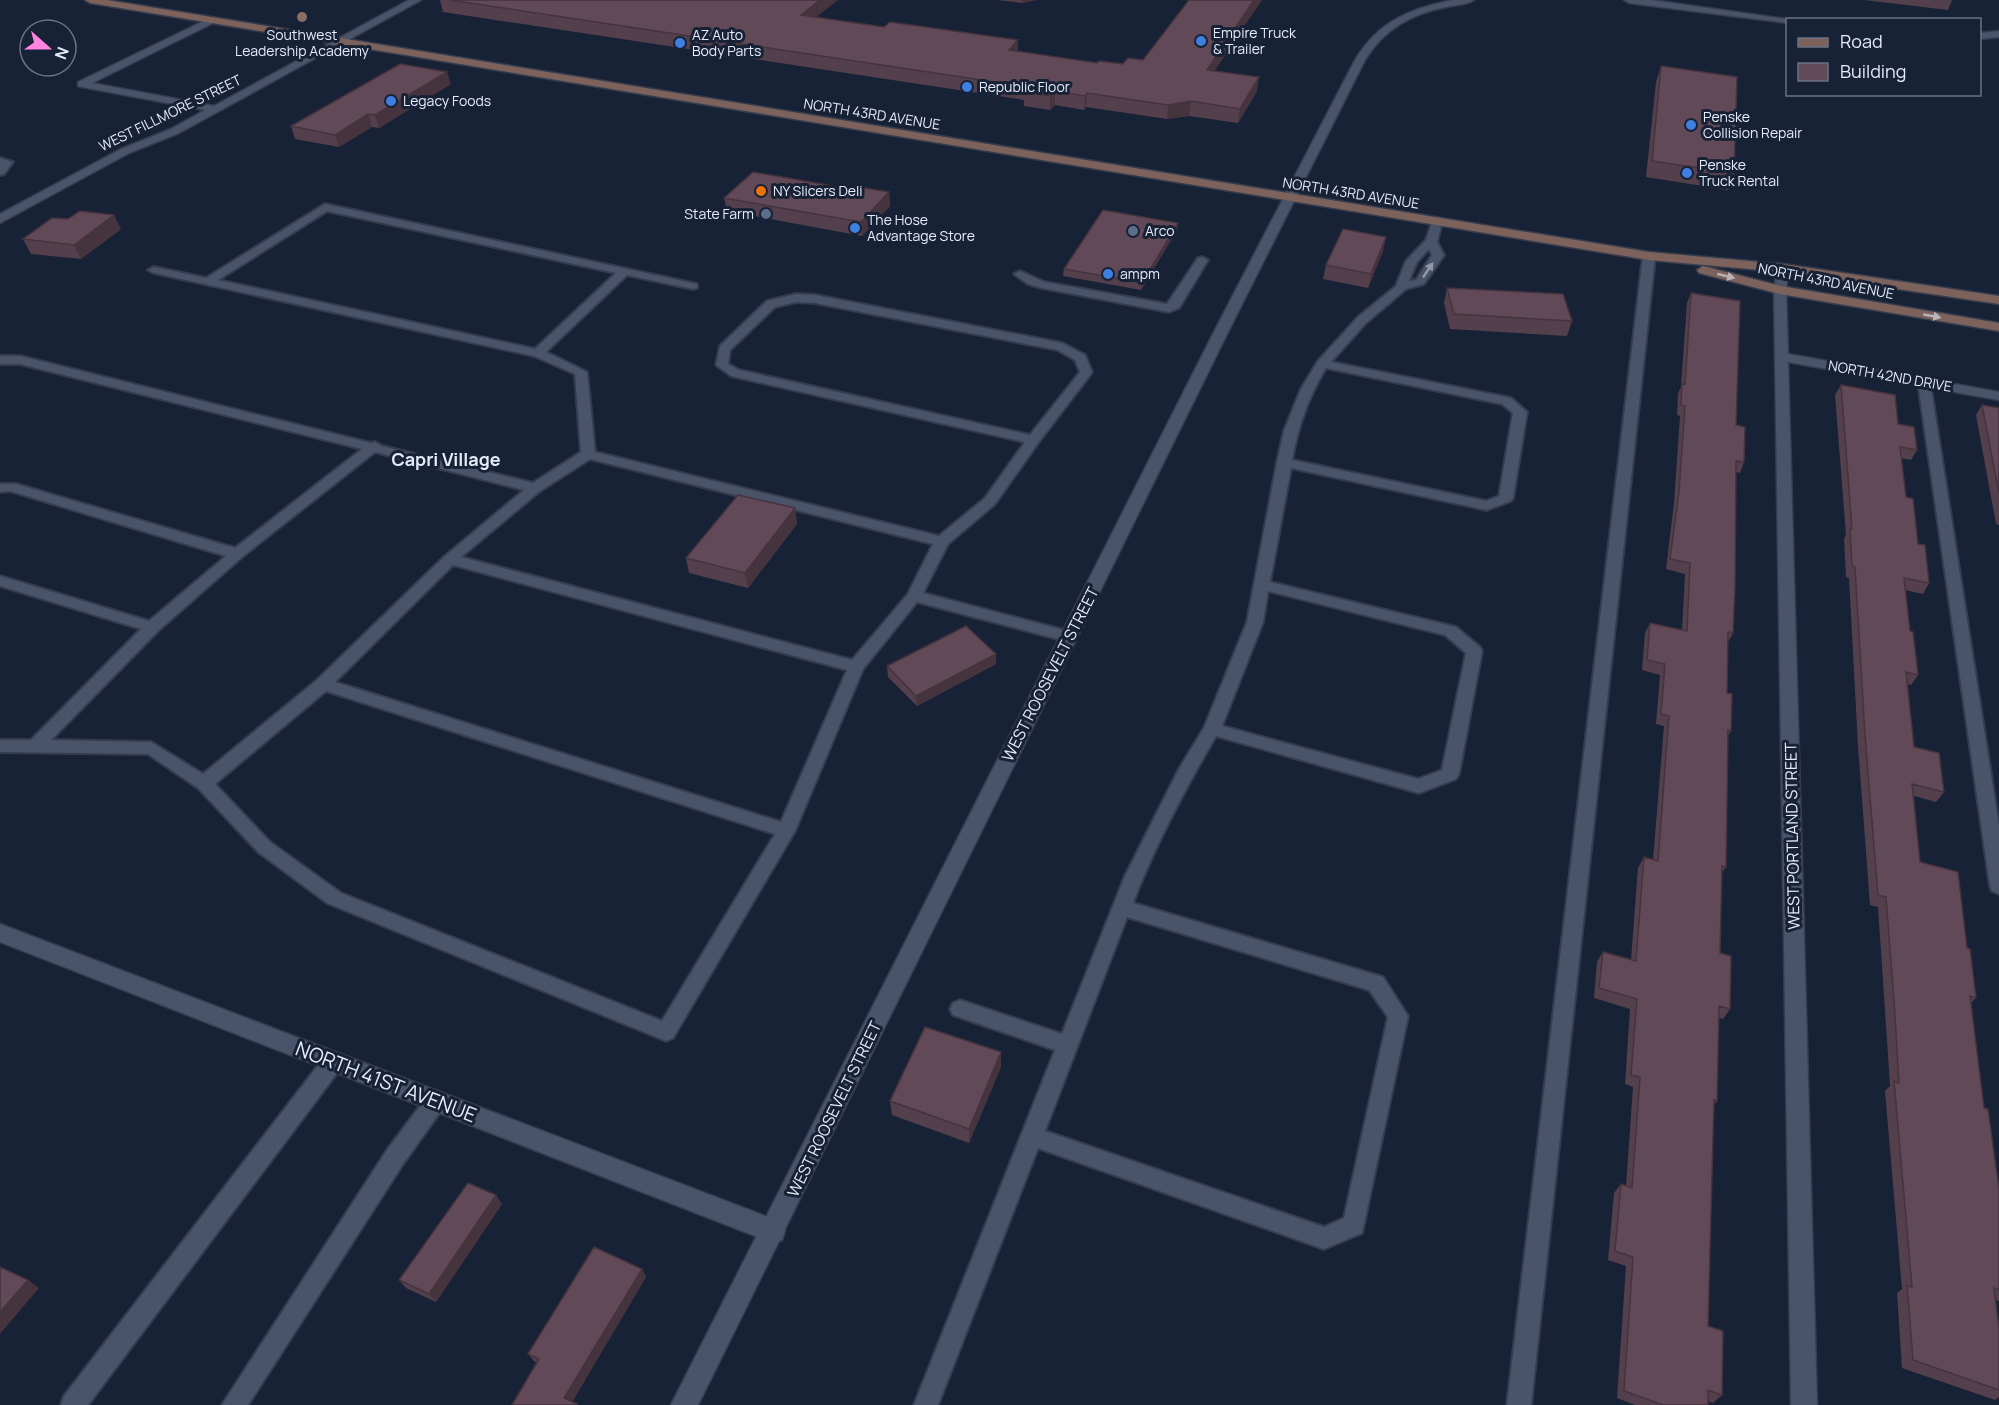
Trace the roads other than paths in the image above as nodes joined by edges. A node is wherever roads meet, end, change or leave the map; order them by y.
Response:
1 (90, 0) edge
2 (416, 0) edge
3 (1462, 0) edge
4 (1629, 0) edge
5 (212, 20) junction
6 (1786, 20) edge
7 (1999, 34) edge
8 (1981, 36) edge
9 (339, 42) junction
10 (216, 109) junction
11 (1289, 198) junction
12 (0, 219) edge
13 (1437, 222) junction
14 (1431, 242) junction
15 (1649, 256) junction
16 (1202, 260) dead end
17 (1783, 268) junction
18 (154, 270) dead end
19 (624, 272) junction
20 (1020, 274) dead end
21 (209, 280) junction
22 (693, 286) dead end
23 (1402, 287) junction
24 (1780, 290) junction
25 (1999, 300) edge
26 (1999, 327) edge
27 (538, 353) junction
28 (1781, 357) junction
29 (0, 360) edge
30 (1322, 363) junction
31 (1924, 382) junction
32 (1999, 396) edge
33 (1033, 440) junction
34 (375, 446) junction
35 (588, 454) junction
36 (1284, 462) junction
37 (0, 488) edge
38 (535, 488) junction
39 (942, 541) junction
40 (237, 554) junction
41 (450, 559) junction
42 (0, 581) edge
43 (1264, 585) junction
44 (914, 596) junction
45 (152, 627) junction
46 (1069, 637) junction
47 (856, 667) junction
48 (322, 684) junction
49 (1212, 729) junction
50 (37, 744) junction
51 (0, 746) edge
52 (204, 783) junction
53 (786, 831) junction
54 (1999, 886) edge
55 (1121, 907) junction
56 (0, 933) edge
57 (960, 1009) dead end
58 (1066, 1045) junction
59 (333, 1062) junction
60 (436, 1101) junction
61 (1031, 1136) junction
62 (773, 1231) junction
63 (74, 1405) edge
64 (234, 1405) edge
65 (684, 1405) edge
66 (926, 1405) edge
67 (1519, 1405) edge
68 (1804, 1405) edge

1 - 5 main road, NORTH 43RD AVENUE
2 - 9 street, WEST FILLMORE STREET
3 - 11 street, WEST ROOSEVELT STREET
4 - 6 street
5 - 9 main road, NORTH 43RD AVENUE
5 - 10 street
7 - 8 street
9 - 10 street, WEST FILLMORE STREET
9 - 11 main road, NORTH 43RD AVENUE
10 - 12 street, WEST FILLMORE STREET
11 - 13 main road, NORTH 43RD AVENUE
11 - 46 street, WEST ROOSEVELT STREET
13 - 14 lane
13 - 15 main road, NORTH 43RD AVENUE
14 - 23 lane
23 -> 14 lane
15 - 17 main road, NORTH 43RD AVENUE
15 -> 24 main road, NORTH 43RD AVENUE
15 - 67 lane
16 - 20 lane
17 - 24 street, WEST PORTLAND STREET
17 - 25 main road, NORTH 43RD AVENUE
18 - 21 lane
19 - 21 lane
19 - 22 lane
19 - 27 lane
21 - 27 lane
23 - 30 lane
24 -> 26 main road, NORTH 43RD AVENUE
24 - 28 street, WEST PORTLAND STREET
27 - 35 lane
28 - 31 street, NORTH 42ND DRIVE
28 - 68 street, WEST PORTLAND STREET
29 - 34 lane
30 - 36 lane
30 - 36 lane
31 - 32 street, NORTH 42ND DRIVE
31 - 54 lane
33 - 33 lane
33 - 39 lane
34 - 38 lane
34 - 40 lane
35 - 38 lane
35 - 39 lane
36 - 43 lane
37 - 40 lane
38 - 41 lane
39 - 44 lane
40 - 45 lane
41 - 47 lane
41 - 48 lane
42 - 45 lane
43 - 49 lane
43 - 49 lane
44 - 46 lane
44 - 47 lane
45 - 50 lane
46 - 62 street, WEST ROOSEVELT STREET
47 - 53 lane
48 - 52 lane
48 - 53 lane
49 - 55 lane
50 - 51 lane
50 - 52 lane
52 - 53 lane
55 - 58 lane
55 - 61 lane
56 - 59 street, NORTH 41ST AVENUE
57 - 58 lane
58 - 61 lane
59 - 60 street, NORTH 41ST AVENUE
59 - 63 lane
60 - 62 street, NORTH 41ST AVENUE
60 - 64 lane
61 - 66 lane
62 - 65 street, WEST ROOSEVELT STREET

